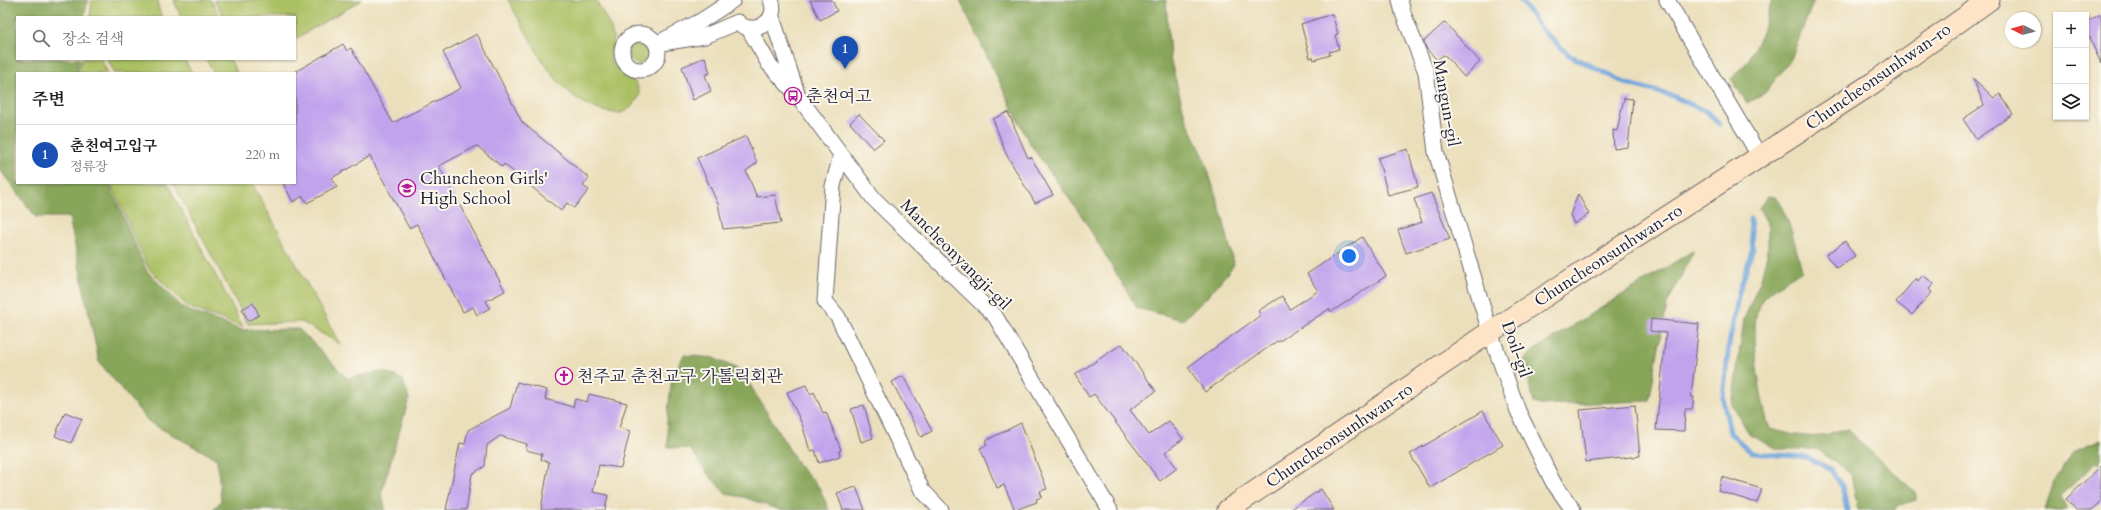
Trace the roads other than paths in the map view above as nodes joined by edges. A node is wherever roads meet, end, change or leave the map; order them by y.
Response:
1 (734, 0) edge
2 (771, 0) edge
3 (1400, 0) edge
4 (1667, 0) edge
5 (1989, 0) edge
6 (772, 16) junction
7 (743, 25) junction
8 (798, 96) junction
9 (841, 155) junction
10 (1760, 156) junction
11 (1448, 191) joint
12 (1490, 332) junction
13 (941, 510) edge
14 (1110, 510) edge
15 (1228, 510) edge
16 (1573, 510) edge

1 - 7 street
1 - 7 street
2 - 6 street
3 - 11 street, Mangun-gil
4 - 10 street
5 - 10 street, Chuncheonsunhwan-ro
6 - 7 street
6 - 8 street
7 - 8 street
8 - 9 street, Mancheonyangji-gil
9 - 13 street
9 - 14 street, Mancheonyangji-gil
10 - 12 street, Chuncheonsunhwan-ro
11 - 12 street, Doil-gil
12 - 15 street, Chuncheonsunhwan-ro
12 - 16 street, Doil-gil

